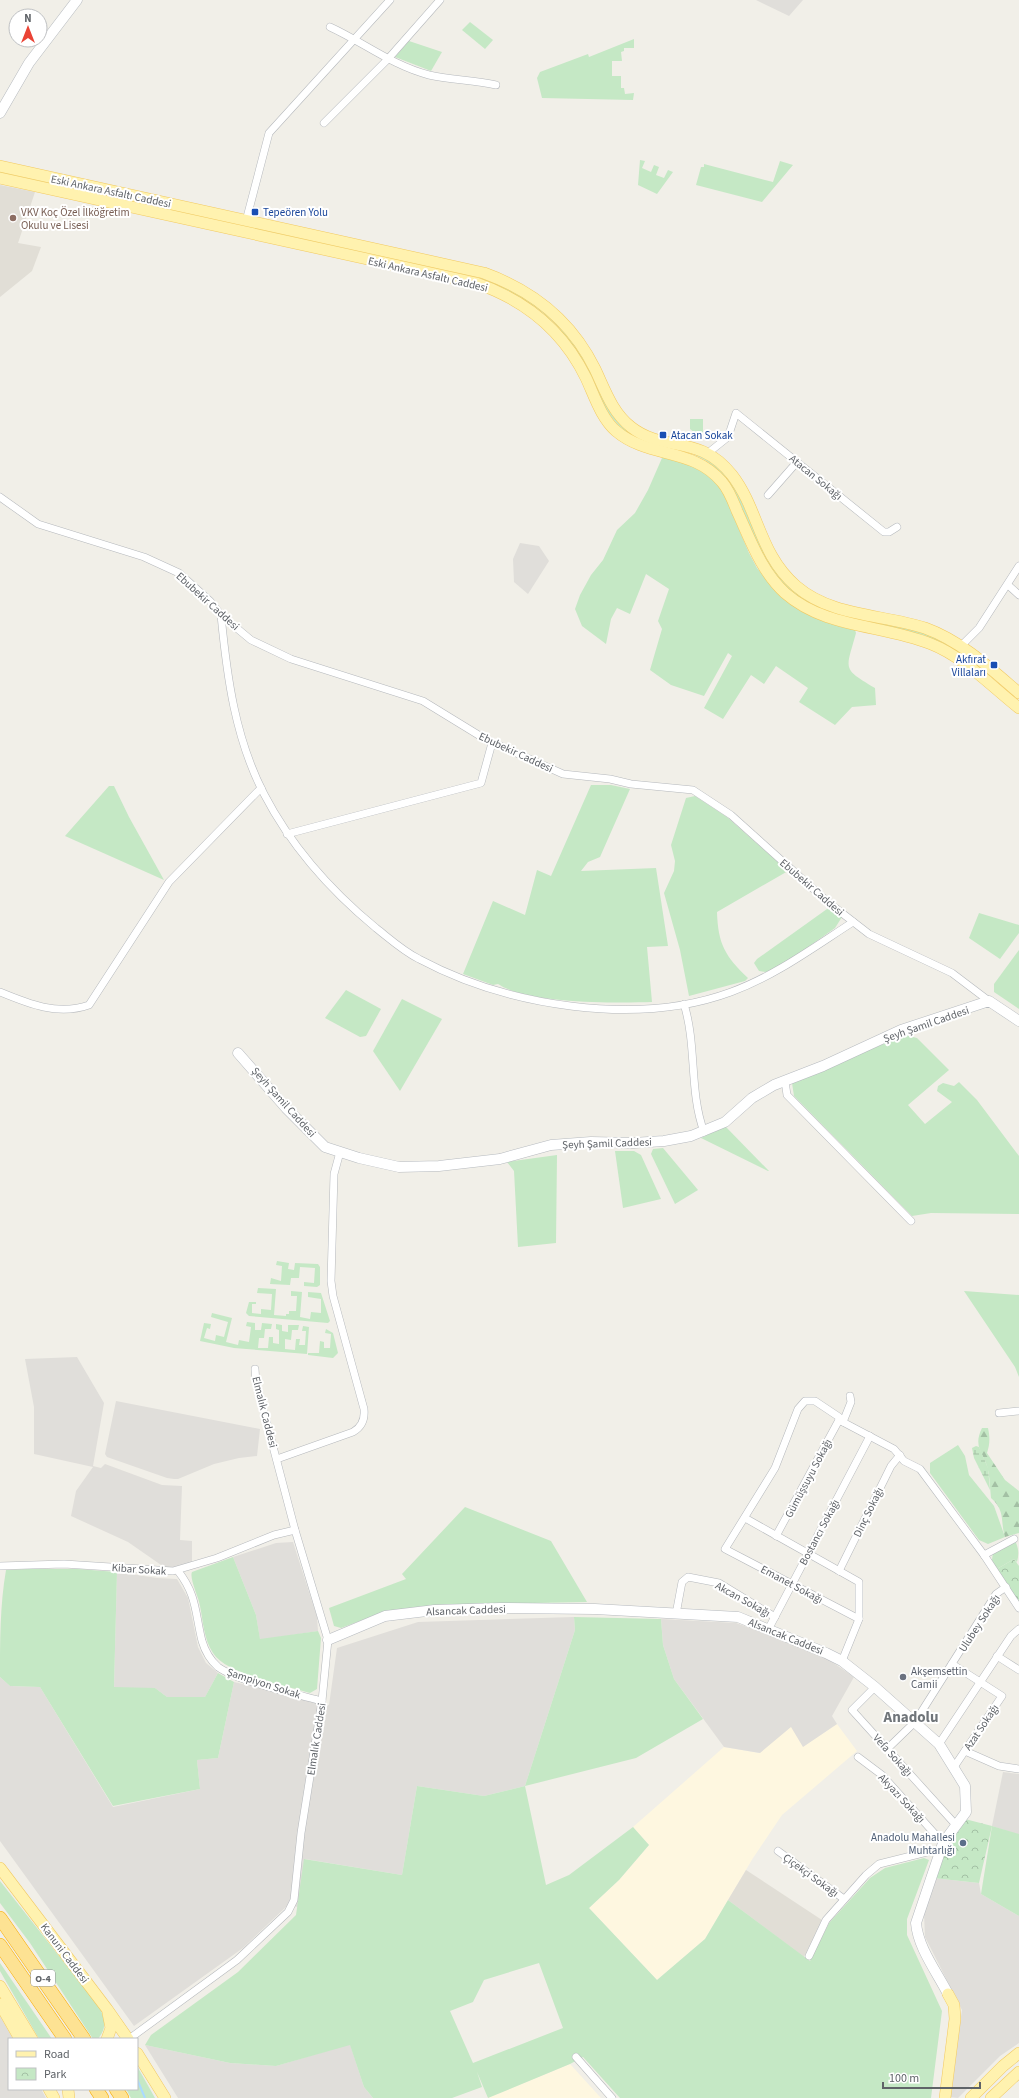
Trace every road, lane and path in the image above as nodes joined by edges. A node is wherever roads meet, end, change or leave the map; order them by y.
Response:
1 (77, 0) edge
2 (390, 0) edge
3 (440, 0) edge
4 (330, 27) dead end
5 (356, 39) junction
6 (388, 59) junction
7 (496, 85) dead end
8 (0, 113) edge
9 (324, 123) dead end
10 (0, 166) edge
11 (0, 178) edge
12 (246, 221) junction
13 (708, 453) junction
14 (797, 462) junction
15 (768, 495) dead end
16 (0, 497) edge
17 (897, 527) dead end
18 (1019, 566) edge
19 (1008, 585) junction
20 (1019, 595) edge
21 (221, 615) junction
22 (961, 646) junction
23 (1019, 693) edge
24 (1019, 708) edge
25 (492, 743) junction
26 (261, 788) junction
27 (287, 834) junction
28 (853, 922) junction
29 (0, 992) edge
30 (989, 1001) junction
31 (684, 1004) junction
32 (1019, 1021) edge
33 (238, 1053) dead end
34 (785, 1081) junction
35 (704, 1132) junction
36 (340, 1152) junction
37 (911, 1221) dead end
38 (255, 1369) dead end
39 (850, 1396) dead end
40 (1019, 1411) edge
41 (999, 1413) dead end
42 (841, 1421) junction
43 (870, 1436) junction
44 (900, 1455) junction
45 (277, 1459) junction
46 (745, 1518) junction
47 (295, 1530) junction
48 (776, 1536) junction
49 (1014, 1539) dead end
50 (808, 1554) junction
51 (984, 1555) junction
52 (0, 1566) edge
53 (178, 1571) junction
54 (839, 1571) junction
55 (792, 1584) junction
56 (1006, 1587) junction
57 (1019, 1608) edge
58 (676, 1614) junction
59 (775, 1617) junction
60 (859, 1619) junction
61 (769, 1628) junction
62 (1019, 1629) edge
63 (328, 1640) junction
64 (997, 1656) junction
65 (842, 1661) junction
66 (952, 1664) junction
67 (1019, 1670) edge
68 (980, 1682) junction
69 (875, 1687) junction
70 (322, 1701) junction
71 (915, 1722) junction
72 (939, 1744) junction
73 (887, 1749) junction
74 (965, 1751) junction
75 (858, 1757) dead end
76 (954, 1767) junction
77 (1019, 1769) edge
78 (956, 1825) junction
79 (943, 1843) junction
80 (778, 1851) dead end
81 (939, 1854) junction
82 (0, 1868) edge
83 (844, 1899) junction
84 (0, 1918) edge
85 (0, 1945) edge
86 (809, 1956) dead end
87 (0, 1986) edge
88 (948, 1994) joint
89 (1, 2009) edge
90 (107, 2009) junction
91 (19, 2038) edge
92 (31, 2038) edge
93 (64, 2038) edge
94 (83, 2038) edge
95 (107, 2038) edge
96 (127, 2038) edge
97 (129, 2038) edge
98 (1019, 2053) edge
99 (576, 2057) dead end
100 (141, 2061) edge
101 (1019, 2072) edge
102 (981, 2088) junction
103 (940, 2097) edge
104 (165, 2098) edge
105 (612, 2098) edge
106 (967, 2098) edge
107 (971, 2098) edge
108 (991, 2098) edge

1 - 8 street
2 - 5 street
3 - 6 street
4 - 5 street
5 - 6 street
5 - 12 street
6 - 7 street
6 - 9 street
10 - 12 main road, Eski Ankara Asfaltı Caddesi
11 - 24 main road, Eski Ankara Asfaltı Caddesi
12 - 13 main road, Eski Ankara Asfaltı Caddesi
13 - 14 street, Atacan Sokağı
13 - 22 main road, Eski Ankara Asfaltı Caddesi
14 - 15 street
14 - 17 street, Atacan Sokağı
16 - 21 street, Ebubekir Caddesi
18 - 19 street
19 - 20 street
19 - 22 street
21 - 25 street, Ebubekir Caddesi
21 - 26 street
22 - 23 main road, Eski Ankara Asfaltı Caddesi
25 - 27 street
25 - 28 street, Ebubekir Caddesi
26 - 27 street
26 - 29 street
27 - 31 street
28 - 30 street, Ebubekir Caddesi
28 - 31 street
30 - 32 street, Ebubekir Caddesi
30 - 34 street, Şeyh Şamil Caddesi
31 - 35 street
33 - 36 street, Şeyh Şamil Caddesi
34 - 35 street, Şeyh Şamil Caddesi
34 - 37 street
35 - 36 street, Şeyh Şamil Caddesi
36 - 45 street
38 - 45 street, Elmalık Caddesi
39 - 42 street, Gümüşsuyu Sokağı
40 - 41 street
42 - 43 street
42 - 46 street
42 - 48 street, Gümüşsuyu Sokağı
43 - 44 street
43 - 50 street, Bostancı Sokağı
44 - 51 street
44 - 54 street, Dinç Sokağı
45 - 47 street, Elmalık Caddesi
46 - 48 street
46 - 55 street, Emanet Sokağı
47 - 53 street, Kibar Sokak
47 - 63 street, Elmalık Caddesi
48 - 50 street
49 - 51 street
50 - 54 street
50 - 55 street, Bostancı Sokağı
51 - 56 street
52 - 53 street, Kibar Sokak
53 - 70 street, Şampiyon Sokak
54 - 60 street
55 - 59 street, Bostancı Sokağı
55 - 60 street, Emanet Sokağı
56 - 57 street
56 - 66 street, Ulubey Sokağı
58 - 59 street, Akcan Sokağı
58 - 61 street, Alsancak Caddesi
58 - 63 street, Alsancak Caddesi
59 - 61 street, Bostancı Sokağı
60 - 65 street
61 - 65 street, Alsancak Caddesi
62 - 64 street
63 - 70 street, Elmalık Caddesi
64 - 67 street
64 - 68 street
65 - 69 street, Alsancak Caddesi
66 - 68 street, Azat Sokağı
66 - 71 street, Ulubey Sokağı
68 - 72 street
68 - 74 street, Azat Sokağı
69 - 71 street, Alsancak Caddesi
69 - 73 street, Vefa Sokağı
70 - 97 street, Elmalık Caddesi
71 - 72 street, Alsancak Caddesi
71 - 73 street, Ulubey Sokağı
72 - 76 street, Alsancak Caddesi
73 - 78 street, Vefa Sokağı
74 - 76 street, Azat Sokağı
74 - 77 street
75 - 79 street, Akyazı Sokağı
76 - 78 street, Alsancak Caddesi
78 - 79 street, Alsancak Caddesi
79 - 81 street, Alsancak Caddesi
80 - 83 street, Çiçekçi Sokağı
81 - 83 street
81 - 88 street, Alsancak Caddesi
82 - 90 main road, Kanuni Caddesi
83 - 86 street
84 - 94 highway, O-4
85 - 93 highway, O-4
87 - 92 main road
88 - 103 main road
89 - 91 main road
90 - 95 main road
90 - 96 main road, Kanuni Caddesi
98 - 102 main road
99 - 105 street
100 - 104 main road
101 - 108 main road
102 - 106 main road
102 - 107 main road

